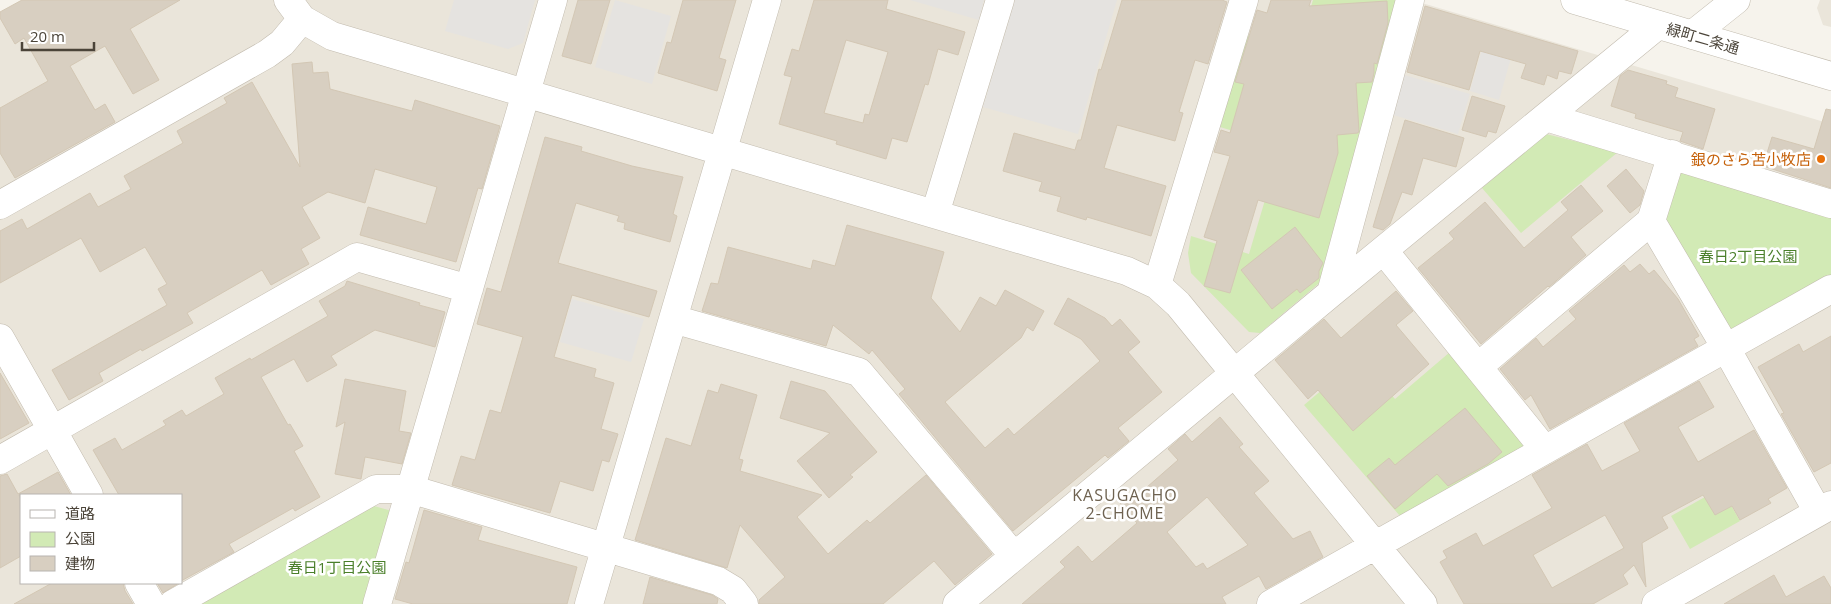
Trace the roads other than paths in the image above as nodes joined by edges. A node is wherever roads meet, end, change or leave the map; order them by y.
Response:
1 (553, 0) edge
2 (767, 0) edge
3 (1000, 0) edge
4 (1244, 0) edge
5 (1410, 0) edge
6 (1575, 0) edge
7 (1736, 0) edge
8 (295, 10) edge
9 (1658, 24) junction
10 (1692, 35) junction
11 (1831, 76) edge
12 (526, 93) junction
13 (1546, 117) junction
14 (722, 151) junction
15 (1672, 154) junction
16 (1831, 204) edge
17 (0, 205) edge
18 (935, 214) junction
19 (1651, 222) junction
20 (1384, 251) junction
21 (1157, 285) junction
22 (469, 289) junction
23 (1831, 290) edge
24 (1331, 293) junction
25 (673, 319) junction
26 (0, 338) edge
27 (1726, 348) junction
28 (1479, 366) junction
29 (1235, 374) junction
30 (52, 430) junction
31 (1545, 450) junction
32 (0, 460) edge
33 (410, 489) junction
34 (88, 494) edge
35 (1825, 508) edge
36 (1375, 546) junction
37 (606, 548) junction
38 (1014, 556) junction
39 (140, 584) edge
40 (151, 604) edge
41 (173, 604) edge
42 (377, 604) edge
43 (589, 604) edge
44 (744, 604) edge
45 (956, 604) edge
46 (1271, 604) edge
47 (1423, 604) edge
48 (1656, 604) edge

1 - 12 street
2 - 14 street
3 - 18 street
4 - 21 street
5 - 24 street
6 - 9 street, 緑町二条通
7 - 10 street
8 - 12 street
8 - 17 street
9 - 10 street, 緑町二条通
9 - 13 street
10 - 11 street, 緑町二条通
12 - 14 street
12 - 22 street
13 - 15 street
13 - 20 street
14 - 18 street
14 - 25 street
15 - 16 street
15 - 19 street
18 - 21 street
19 - 27 street
19 - 28 street
20 - 24 street
20 - 28 street
21 - 29 street
22 - 30 street
22 - 33 street
23 - 27 street
24 - 29 street
25 - 37 street
25 - 38 street
26 - 30 street
27 - 31 street
27 - 35 street
28 - 31 street
29 - 36 street
29 - 38 street
30 - 32 street
30 - 34 street
31 - 36 street
33 - 37 street
33 - 41 street
33 - 42 street
35 - 48 street
36 - 46 street
36 - 47 street
37 - 43 street
37 - 44 street
38 - 45 street
39 - 40 street

